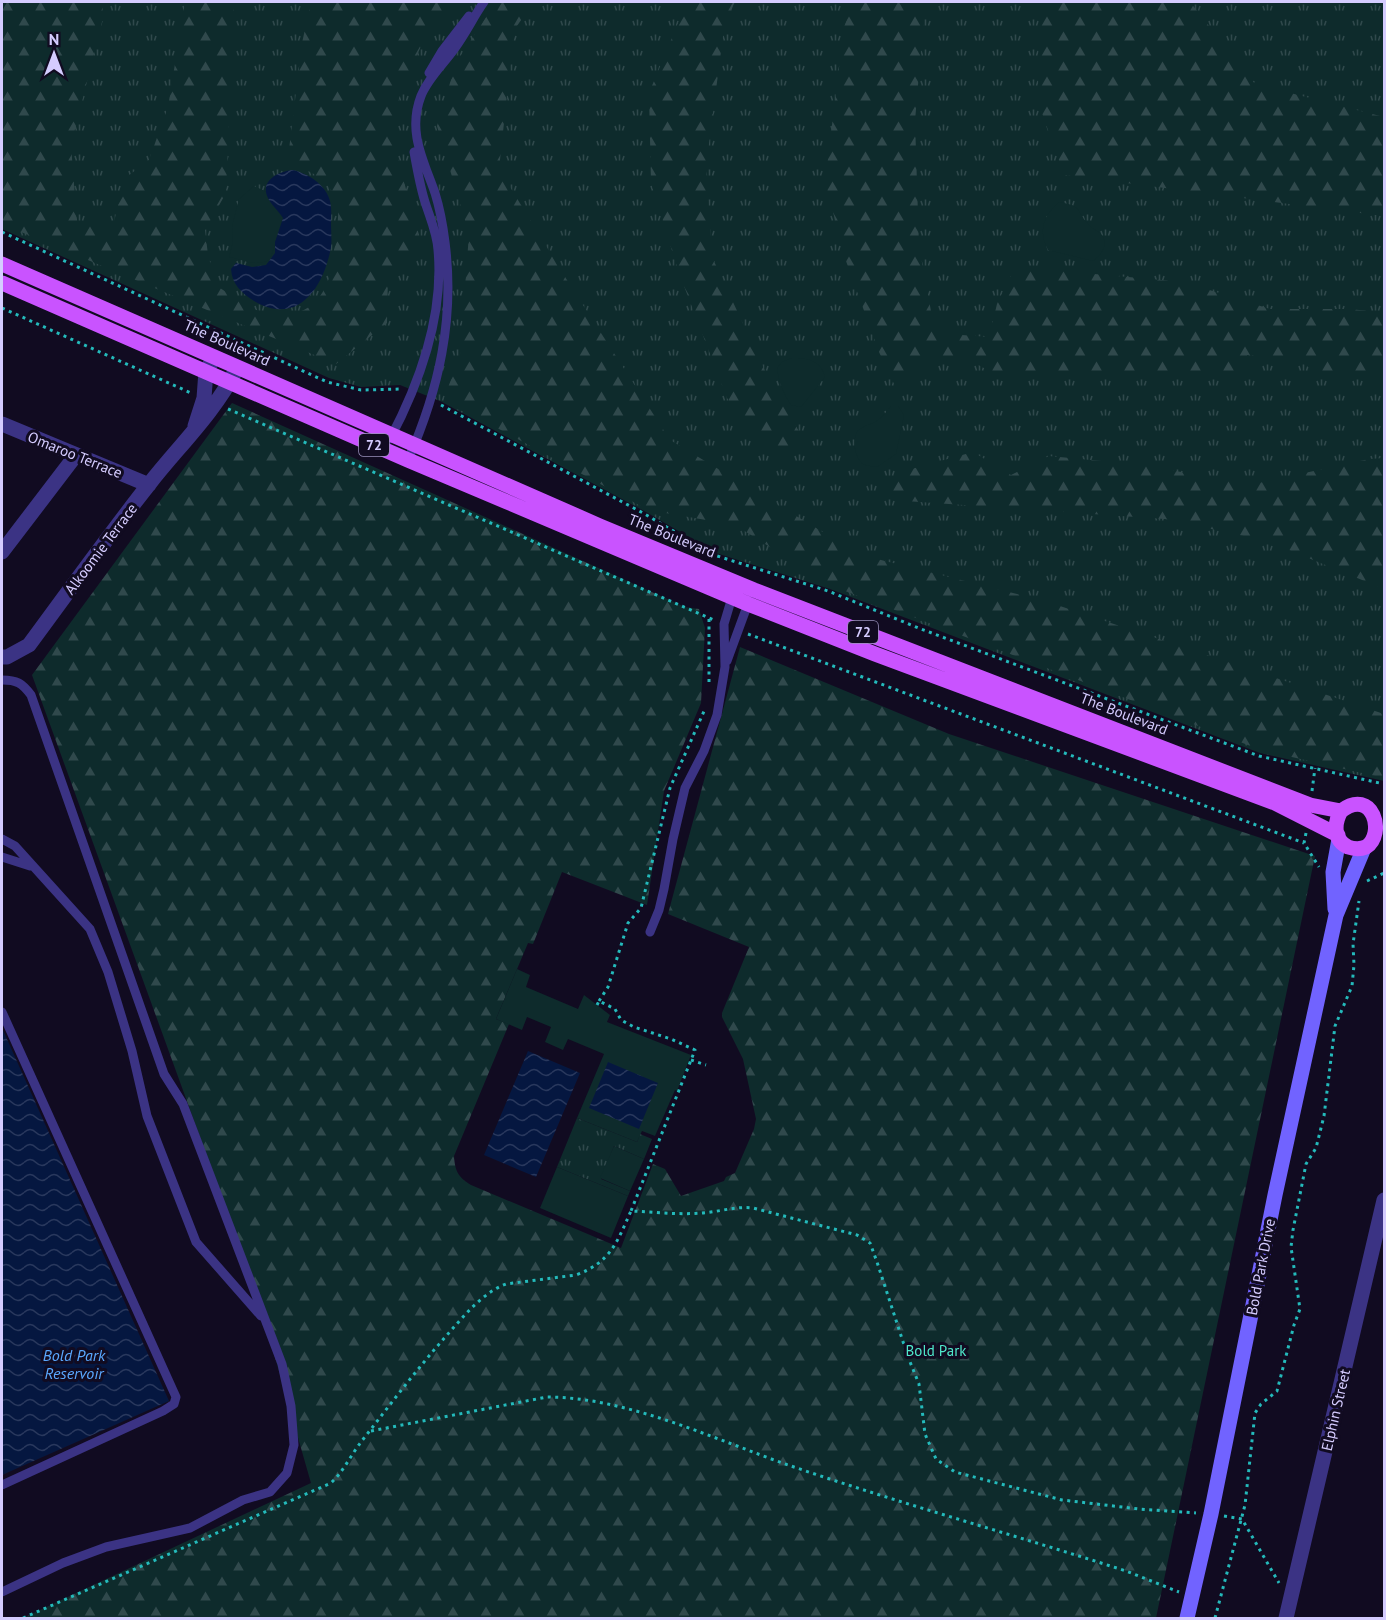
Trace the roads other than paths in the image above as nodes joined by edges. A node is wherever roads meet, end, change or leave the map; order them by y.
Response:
1 (479, 2) edge
2 (484, 2) edge
3 (2, 264) edge
4 (2, 283) edge
5 (213, 357) junction
6 (237, 367) junction
7 (206, 371) junction
8 (230, 382) junction
9 (210, 401) junction
10 (2, 424) edge
11 (392, 435) junction
12 (414, 445) junction
13 (384, 449) junction
14 (75, 455) junction
15 (408, 460) junction
16 (149, 485) junction
17 (2, 552) edge
18 (735, 590) junction
19 (751, 597) junction
20 (2, 657) edge
21 (724, 667) junction
22 (2, 680) edge
23 (1341, 811) junction
24 (1380, 814) edge
25 (1339, 837) junction
26 (2, 839) edge
27 (1374, 845) edge
28 (2, 857) edge
29 (33, 866) junction
30 (1336, 915) junction
31 (650, 932) dead end
32 (2, 1012) edge
33 (1384, 1200) edge
34 (266, 1323) junction
35 (2, 1485) edge
36 (2, 1592) edge
37 (1288, 1614) edge
38 (1187, 1618) edge

1 - 11 lane
2 - 12 lane
3 - 5 main road, The Boulevard / 72
4 - 7 main road, The Boulevard / 72
5 - 6 main road, The Boulevard / 72
5 - 7 street
6 - 8 street, Alkoomie Terrace
6 - 11 main road, The Boulevard / 72
7 - 8 main road, The Boulevard / 72
7 - 9 street
8 - 9 street, Alkoomie Terrace
8 - 13 main road, The Boulevard / 72
9 - 16 street, Alkoomie Terrace
10 - 14 street, Omaroo Terrace
11 - 12 main road, The Boulevard / 72
11 - 13 lane
12 - 15 lane
12 - 18 main road, The Boulevard / 72
13 - 15 main road, The Boulevard / 72
14 - 16 street, Omaroo Terrace
14 - 17 street
15 - 18 main road, The Boulevard / 72
16 - 20 street, Alkoomie Terrace
18 - 19 main road, The Boulevard / 72
18 - 21 lane
19 - 21 lane
19 - 23 main road, The Boulevard / 72
19 - 25 main road, The Boulevard / 72
21 - 31 lane
22 - 34 lane
23 - 24 main road, The Boulevard / 72
23 - 25 main road
24 - 27 main road, The Boulevard / 72
25 - 27 main road, The Boulevard / 72
25 - 30 street, Bold Park Drive
26 - 29 lane
27 - 30 street, Bold Park Drive
28 - 29 lane
29 - 34 lane
30 - 38 street, Bold Park Drive
32 - 35 lane
33 - 37 street, Elphin Street
34 - 36 lane

